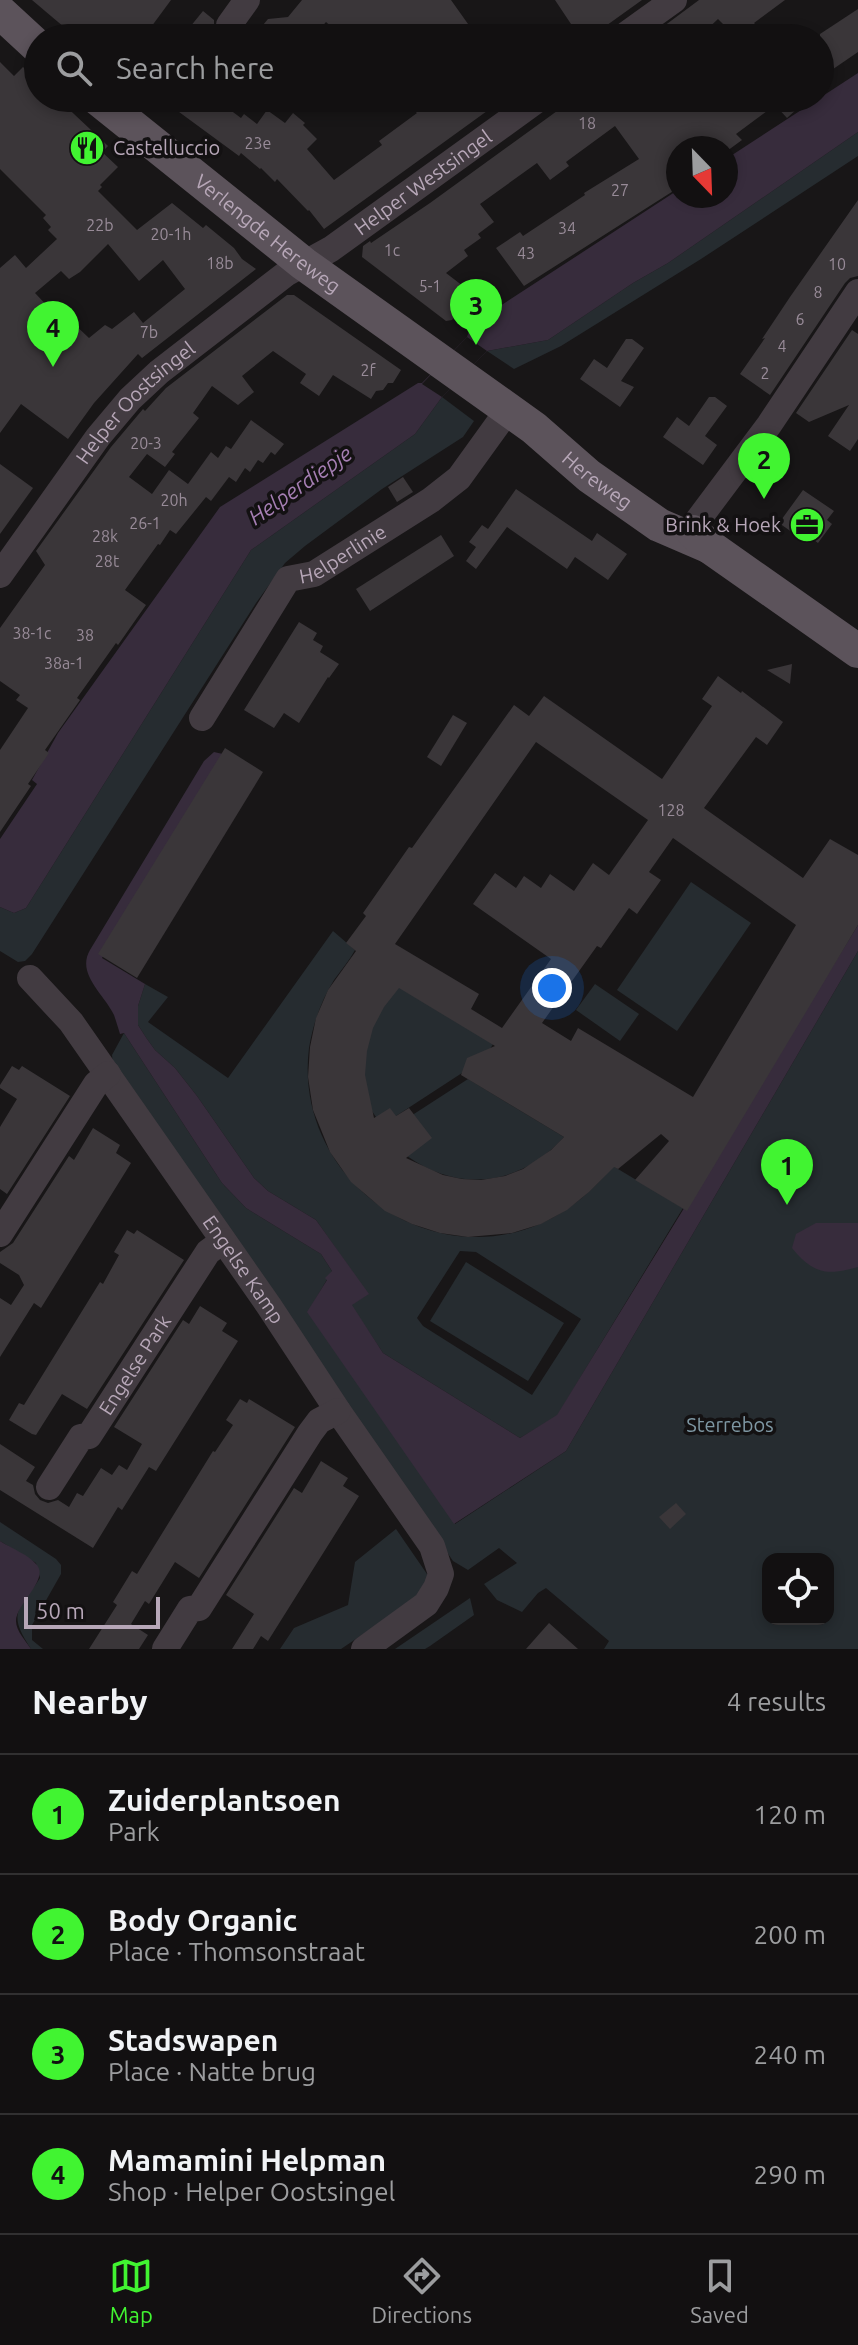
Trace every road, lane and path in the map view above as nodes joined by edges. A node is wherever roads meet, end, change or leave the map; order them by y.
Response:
1 (247, 0) edge
2 (674, 0) edge
3 (0, 12) edge
4 (230, 24) edge
5 (641, 24) edge
6 (24, 34) edge
7 (114, 112) edge
8 (521, 112) edge
9 (304, 264) junction
10 (858, 292) edge
11 (452, 370) joint
12 (521, 419) junction
13 (696, 538) junction
14 (0, 575) edge
15 (858, 651) edge
16 (202, 718) dead end
17 (30, 978) dead end
18 (108, 1074) junction
19 (0, 1234) edge
20 (223, 1241) junction
21 (338, 1411) junction
22 (49, 1487) dead end
23 (165, 1649) edge
24 (364, 1649) edge

1 - 4 street
2 - 5 street
3 - 6 main road
7 - 9 main road, Verlengde Hereweg
8 - 9 street, Helper Westsingel
9 - 11 main road, Verlengde Hereweg
9 - 14 street, Helper Oostsingel
10 - 13 street
11 - 12 main road, Hereweg
12 - 13 main road, Hereweg
12 - 16 street, Helperlinie
13 - 15 main road, Hereweg
17 - 18 street, Engelse Kamp
18 - 19 street
18 - 20 street, Engelse Kamp
20 - 21 street, Engelse Kamp
20 - 22 street, Engelse Park
21 - 23 street
21 - 24 street, Engelse Kamp

